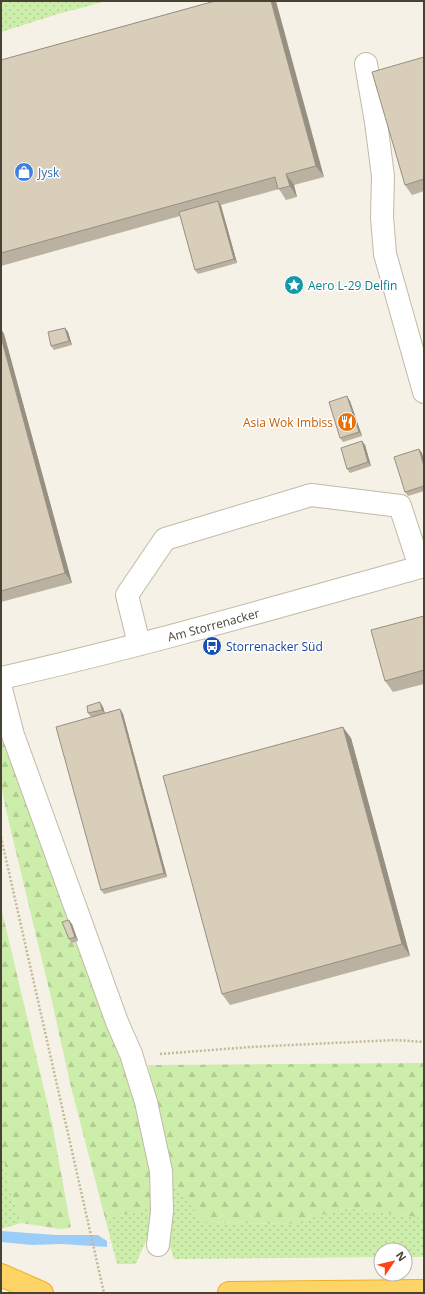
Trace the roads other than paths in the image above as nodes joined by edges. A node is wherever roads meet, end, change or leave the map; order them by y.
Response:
1 (366, 64) dead end
2 (424, 392) edge
3 (422, 566) edge
4 (139, 644) junction
5 (1, 678) edge
6 (1, 689) edge
7 (158, 1245) dead end
8 (1, 1275) edge
9 (424, 1291) edge
10 (42, 1293) edge
11 (229, 1293) edge

1 - 2 street
3 - 4 street, Am Storrenacker
3 - 4 street
4 - 5 street, Am Storrenacker
6 - 7 street
8 - 10 highway
9 - 11 highway

